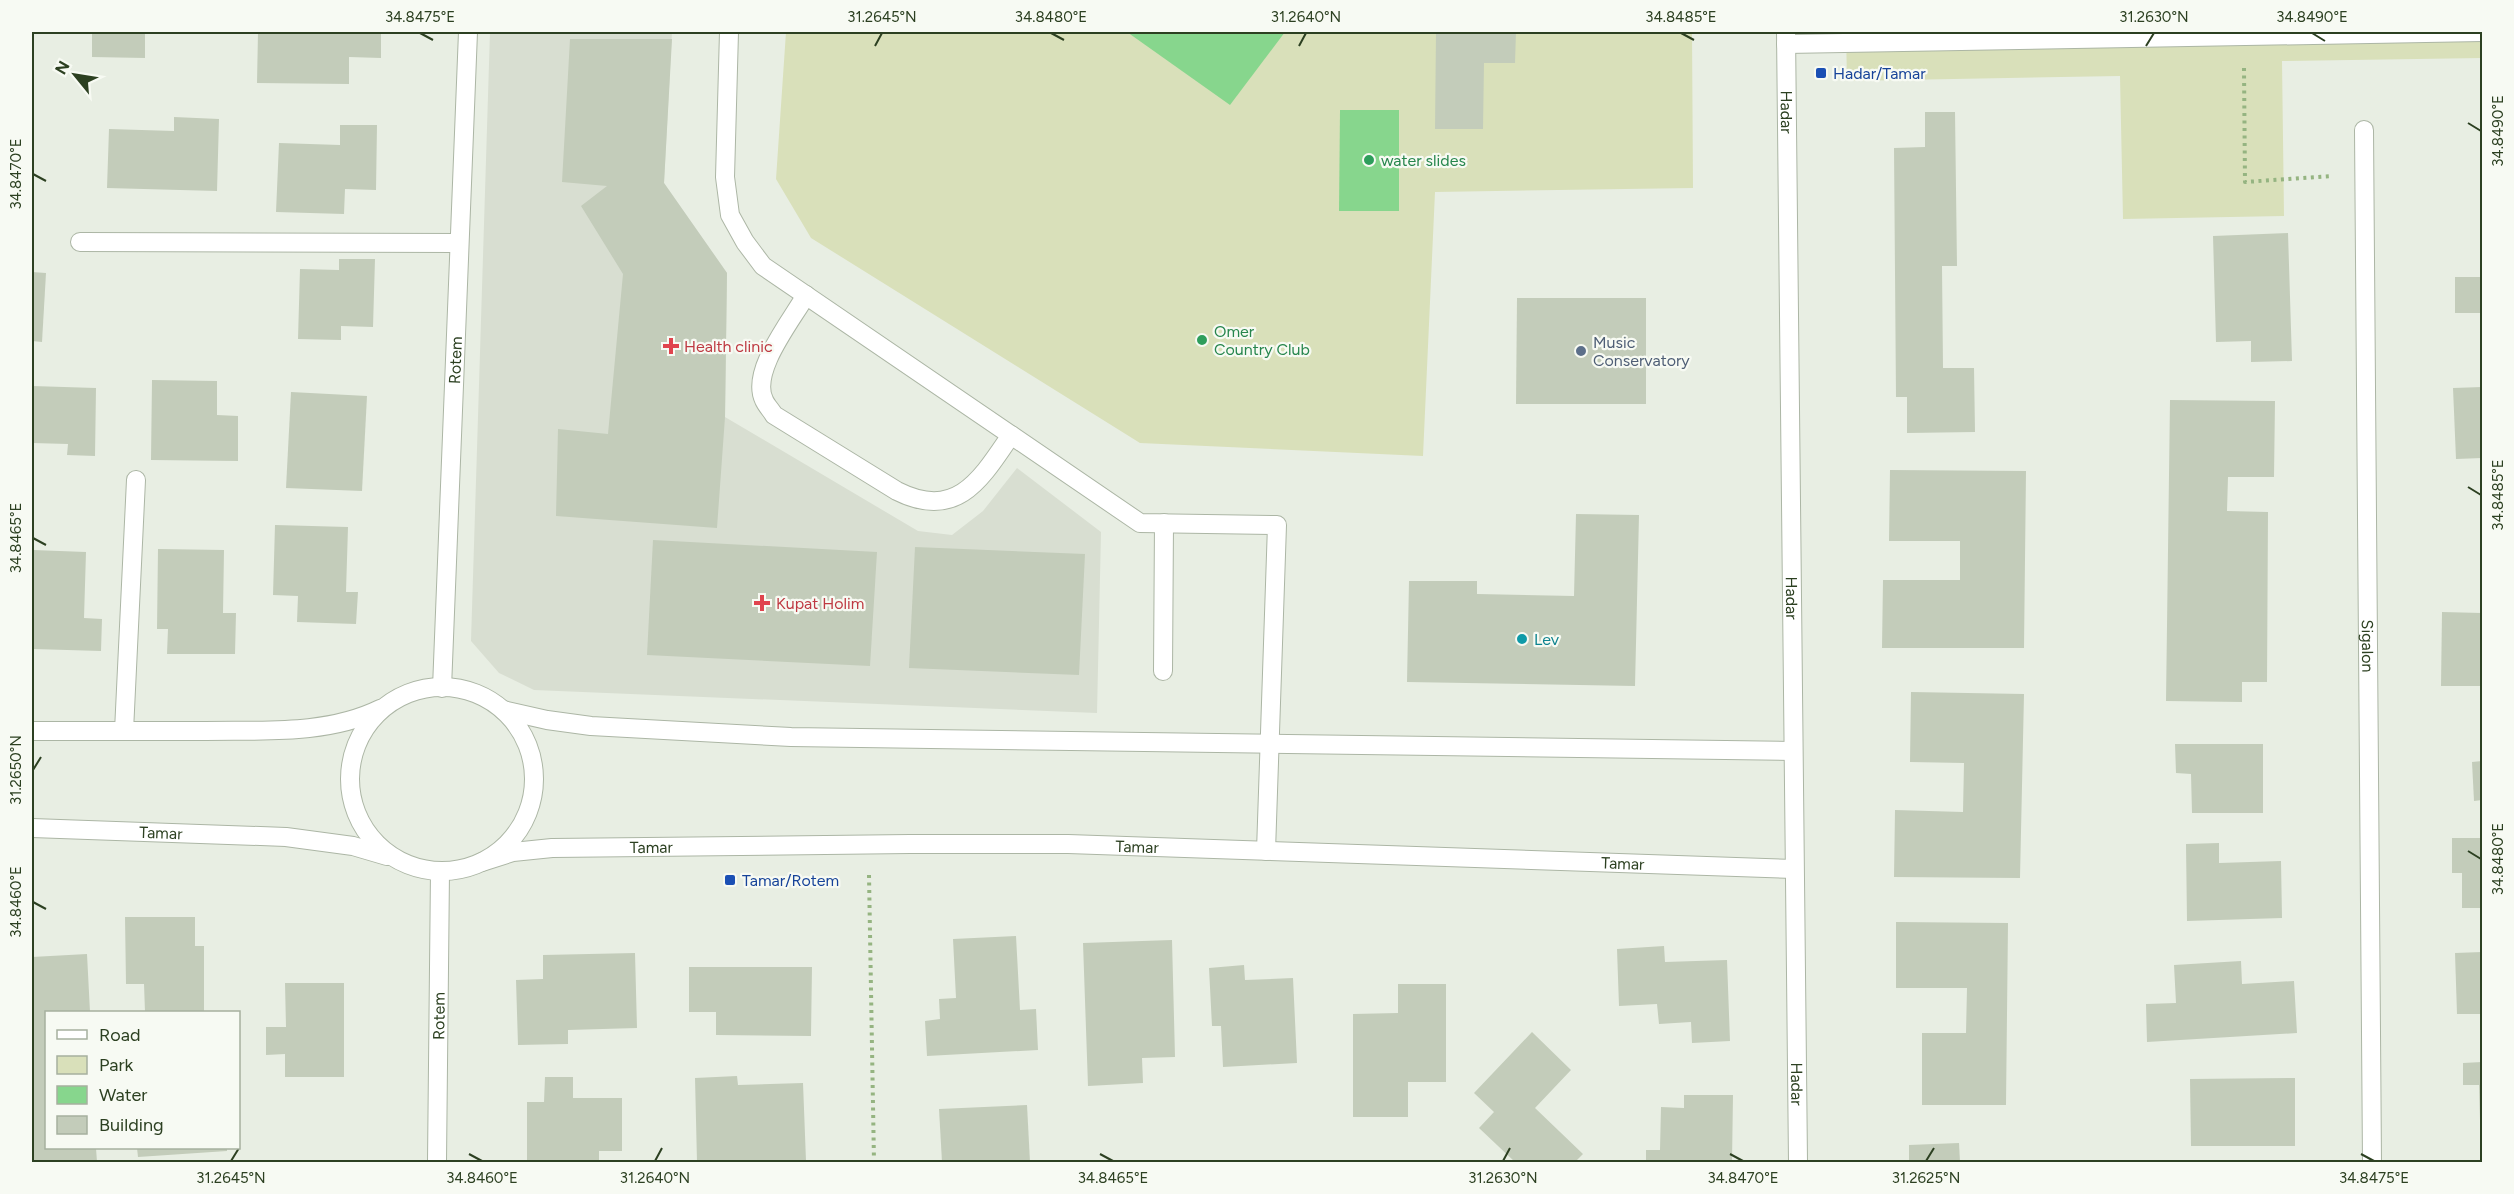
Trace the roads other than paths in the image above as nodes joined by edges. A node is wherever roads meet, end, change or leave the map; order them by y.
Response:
1 (468, 32) edge
2 (729, 32) edge
3 (2482, 32) edge
4 (1786, 38) edge
5 (2364, 130) dead end
6 (80, 242) dead end
7 (459, 243) junction
8 (806, 295) junction
9 (1011, 435) junction
10 (136, 480) dead end
11 (1164, 523) junction
12 (1163, 671) dead end
13 (442, 688) junction
14 (387, 706) junction
15 (503, 710) junction
16 (32, 731) edge
17 (124, 731) junction
18 (1271, 745) junction
19 (1793, 751) junction
20 (32, 828) edge
21 (1266, 851) junction
22 (396, 859) junction
23 (482, 862) junction
24 (1794, 869) junction
25 (440, 871) junction
26 (437, 1162) edge
27 (1797, 1162) edge
28 (2372, 1162) edge

1 - 7 street, Rotem
2 - 8 street
3 - 4 street
4 - 19 street, Hadar
5 - 28 street, Sigalon
6 - 7 street
7 - 13 street, Rotem
8 - 9 street
8 - 9 street
9 - 11 street
10 - 17 street
11 - 12 street
11 - 18 street
13 - 14 street
13 - 15 street
14 - 17 street
14 - 22 street
15 - 18 street
15 - 23 street
16 - 17 street
18 - 19 street
18 - 21 street
19 - 24 street, Hadar
20 - 22 street, Tamar
21 - 23 street, Tamar
21 - 24 street, Tamar
22 - 25 street
23 - 25 street
24 - 27 street, Hadar
25 - 26 street, Rotem

